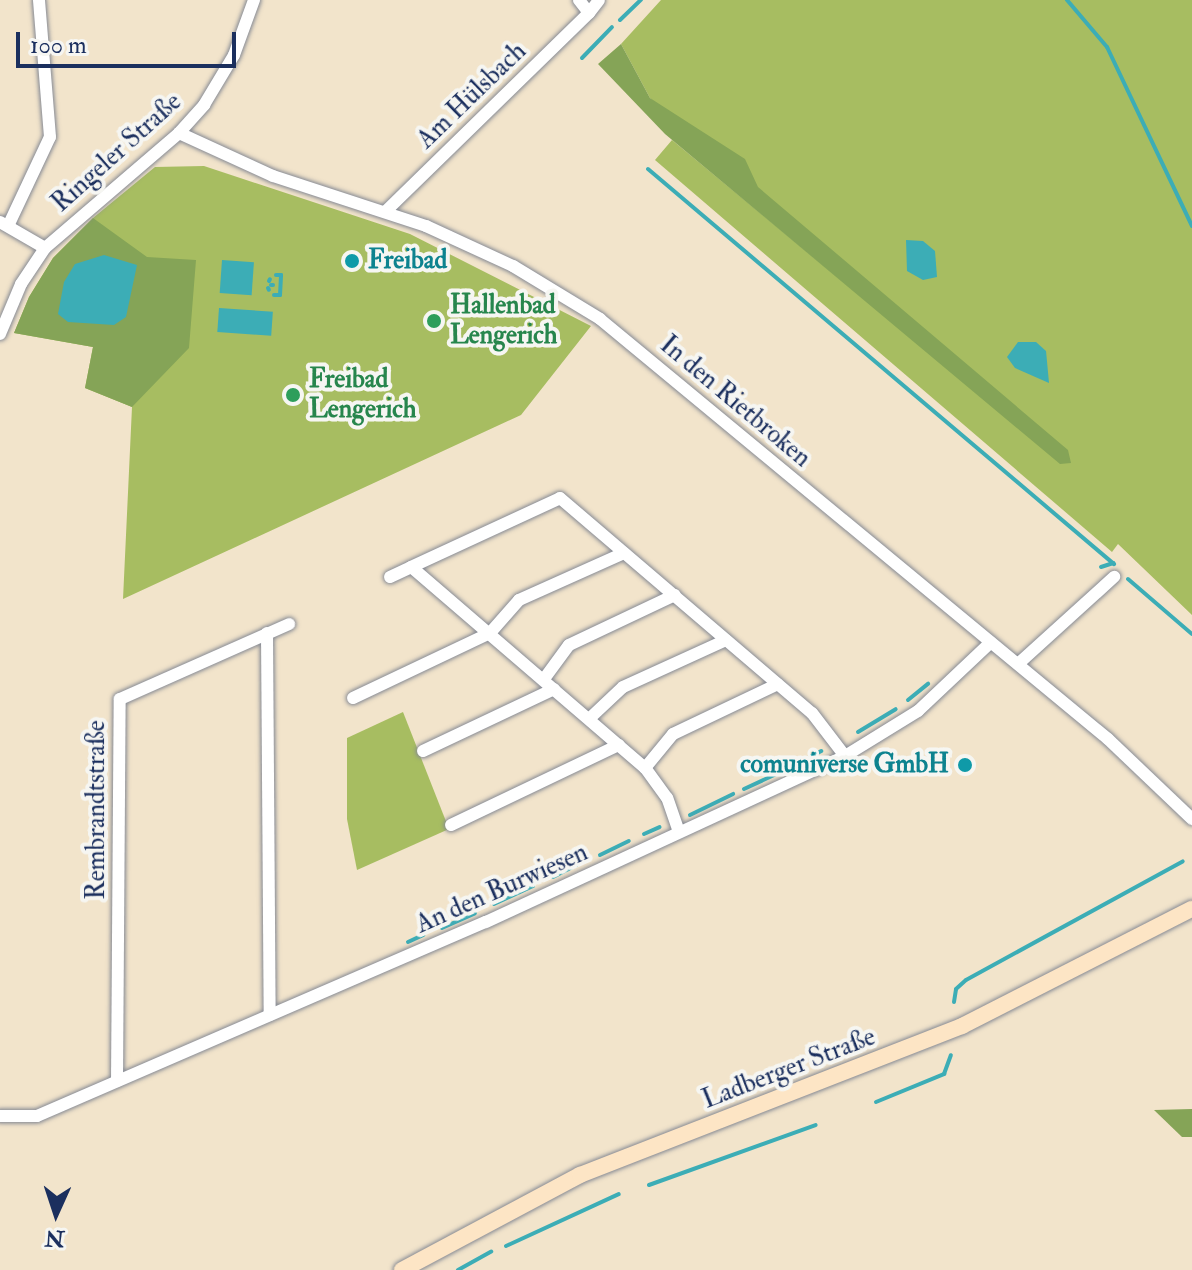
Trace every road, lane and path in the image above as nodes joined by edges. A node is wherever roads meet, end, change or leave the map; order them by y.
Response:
1 (39, 0) edge
2 (254, 0) edge
3 (579, 0) edge
4 (599, 0) edge
5 (589, 13) junction
6 (179, 133) junction
7 (386, 211) junction
8 (4, 223) edge
9 (45, 248) junction
10 (0, 334) edge
11 (624, 553) junction
12 (411, 567) junction
13 (390, 577) dead end
14 (1114, 577) dead end
15 (675, 595) junction
16 (289, 624) dead end
17 (267, 633) junction
18 (490, 633) junction
19 (726, 640) junction
20 (991, 642) junction
21 (1018, 664) junction
22 (549, 684) junction
23 (778, 684) junction
24 (353, 698) dead end
25 (590, 718) junction
26 (619, 745) junction
27 (423, 751) dead end
28 (845, 756) junction
29 (645, 768) junction
30 (1192, 819) edge
31 (451, 825) dead end
32 (679, 832) junction
33 (1192, 909) edge
34 (270, 1015) junction
35 (117, 1081) junction
36 (0, 1116) edge
37 (402, 1270) edge

1 - 8 street
2 - 6 street, Ringeler Straße
3 - 5 street
4 - 5 street, Am Hülsbach
5 - 7 street, Am Hülsbach
6 - 7 street, In den Rietbroken
6 - 9 street, Ringeler Straße
7 - 20 street, In den Rietbroken
8 - 9 street
9 - 10 street, Ringeler Straße
11 - 12 street
11 - 15 street
11 - 18 street
12 - 13 street
12 - 18 street
14 - 21 street
15 - 19 street
15 - 22 street
16 - 17 street, Rembrandtstraße
17 - 34 street
17 - 35 street, Rembrandtstraße
18 - 22 street
18 - 24 street
19 - 23 street
19 - 25 street
20 - 21 street, In den Rietbroken
20 - 28 street, An den Burwiesen
21 - 30 street, In den Rietbroken
22 - 25 street
22 - 27 street
23 - 28 street
23 - 29 street
25 - 26 street
26 - 29 street
26 - 31 street
28 - 32 street, An den Burwiesen
29 - 32 street
32 - 34 street, An den Burwiesen
33 - 37 main road, Ladberger Straße
34 - 35 street, An den Burwiesen
35 - 36 street, An den Burwiesen

